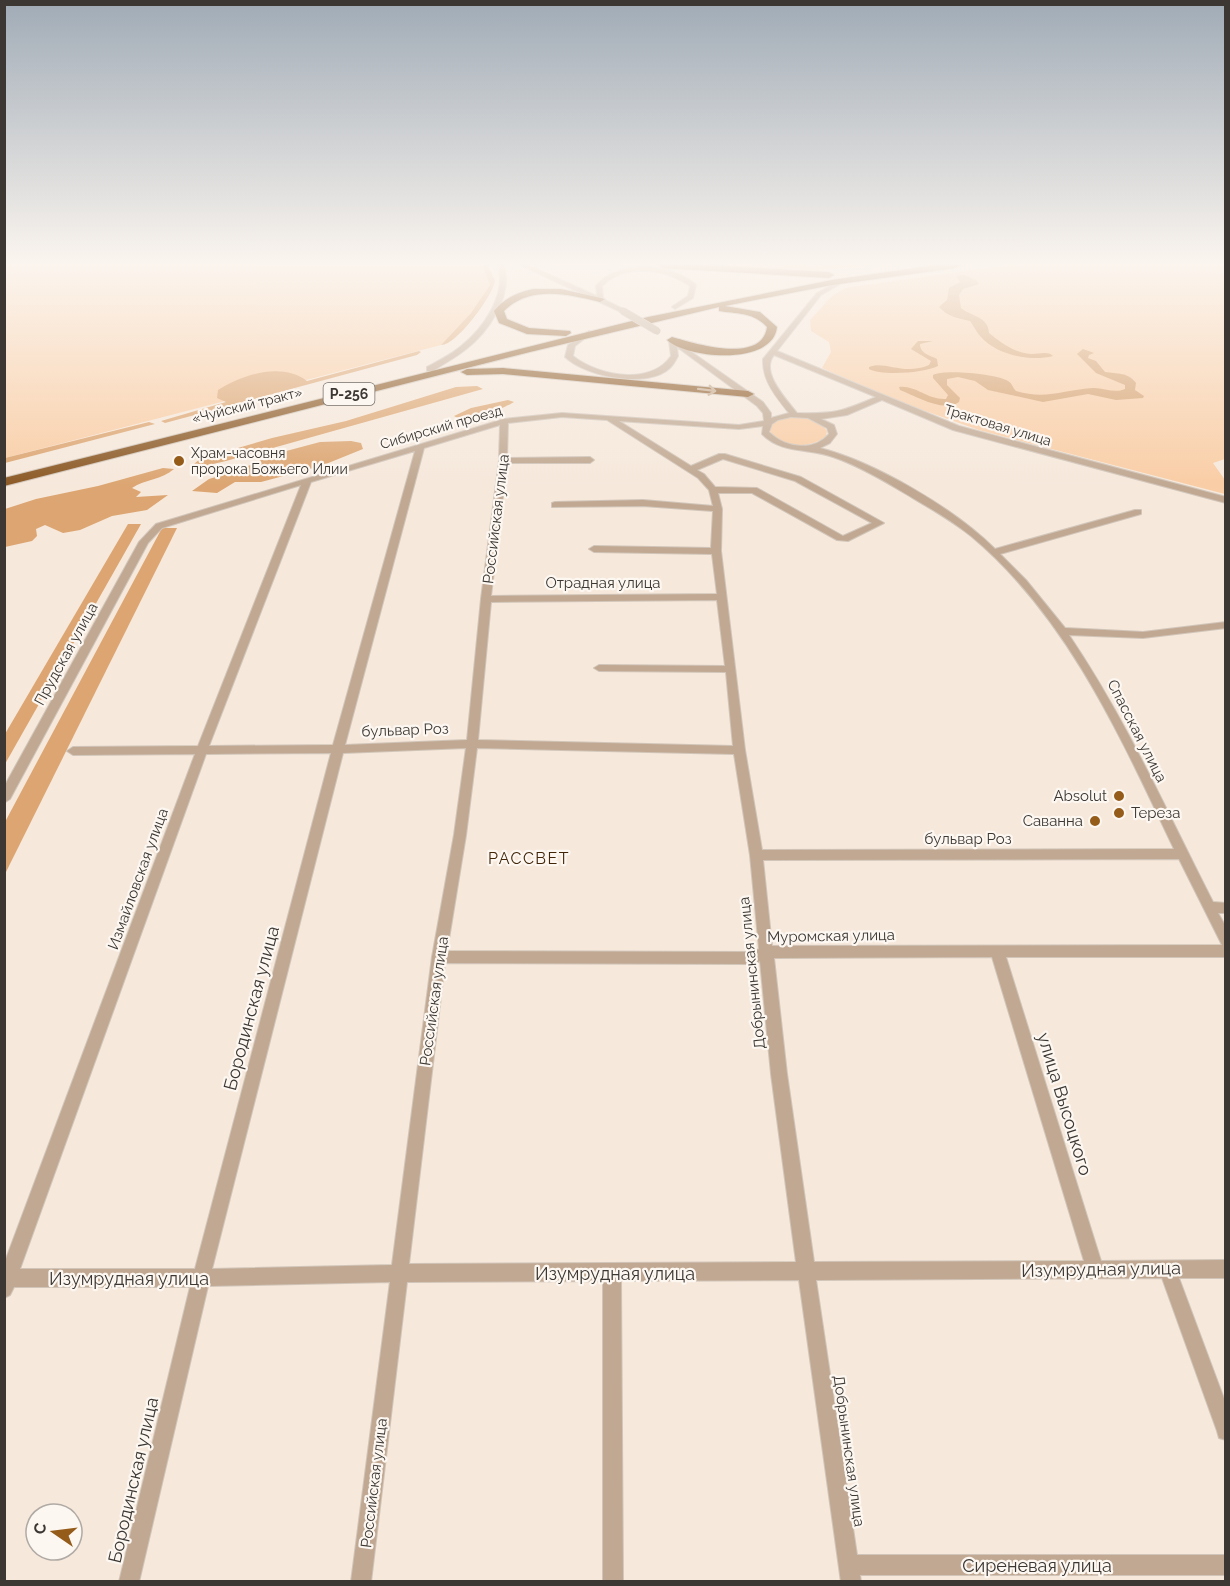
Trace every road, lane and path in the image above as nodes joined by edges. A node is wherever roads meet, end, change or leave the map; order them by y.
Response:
1 (472, 339) edge
2 (546, 339) edge
3 (564, 339) edge
4 (580, 339) edge
5 (766, 339) edge
6 (781, 339) edge
7 (672, 340) junction
8 (771, 351) junction
9 (433, 370) junction
10 (748, 394) junction
11 (880, 398) junction
12 (760, 404) junction
13 (844, 413) junction
14 (793, 414) junction
15 (810, 416) junction
16 (607, 417) junction
17 (504, 421) junction
18 (768, 423) junction
19 (739, 427) junction
20 (831, 427) junction
21 (768, 435) junction
22 (832, 437) junction
23 (420, 446) junction
24 (806, 447) junction
25 (845, 458) junction
26 (590, 460) dead end
27 (503, 461) junction
28 (692, 469) junction
29 (4, 476) edge
30 (4, 482) edge
31 (307, 482) junction
32 (713, 490) junction
33 (1226, 500) edge
34 (555, 505) dead end
35 (718, 509) junction
36 (1138, 512) dead end
37 (159, 526) joint
38 (594, 549) dead end
39 (716, 551) junction
40 (994, 552) junction
41 (721, 597) junction
42 (486, 599) junction
43 (1226, 625) edge
44 (1062, 631) junction
45 (599, 668) dead end
46 (731, 669) junction
47 (472, 744) junction
48 (338, 749) junction
49 (202, 750) junction
50 (739, 750) junction
51 (73, 751) dead end
52 (4, 799) edge
53 (1181, 854) junction
54 (756, 855) junction
55 (1208, 907) junction
56 (1226, 908) edge
57 (1226, 941) edge
58 (997, 951) junction
59 (1226, 951) edge
60 (767, 952) junction
61 (439, 957) junction
62 (1095, 1268) junction
63 (1167, 1269) junction
64 (1226, 1269) edge
65 (806, 1270) junction
66 (400, 1273) junction
67 (612, 1273) junction
68 (201, 1278) junction
69 (6, 1282) edge
70 (1226, 1431) edge
71 (1226, 1564) edge
72 (850, 1573) edge
73 (129, 1581) edge
74 (362, 1581) edge
75 (613, 1581) edge

1 - 9 street
2 - 9 highway, «Чуйский тракт» / Р-256
3 - 9 highway, «Чуйский тракт» / Р-256
4 - 7 street
5 - 7 highway
6 - 8 street
7 - 10 street
8 - 11 street, Трактовая улица
8 - 14 street
9 -> 10 highway
9 - 29 highway, «Чуйский тракт» / Р-256
9 - 30 highway, «Чуйский тракт» / Р-256
10 - 12 street
11 - 13 street
11 - 33 street, Трактовая улица
12 - 14 street
12 - 18 street
13 - 15 street
13 - 20 street
14 - 15 street
14 - 18 street, Сибирский проезд
15 - 20 street
16 - 17 street, Сибирский проезд
16 - 19 street, Сибирский проезд
16 - 28 street
17 - 23 street, Сибирский проезд
17 - 27 street, Российская улица
18 - 19 street, Сибирский проезд
18 - 21 street
19 - 21 street, Сибирский проезд
20 - 22 street
21 - 24 street, Сибирский проезд
22 - 24 street
22 - 25 street, Спасская улица
23 - 31 street, Сибирский проезд
23 - 48 street, Бородинская улица
24 - 25 street, Спасская улица
25 - 40 street, Спасская улица
26 - 27 street
27 - 42 street, Российская улица
28 - 32 street
28 - 32 street
31 - 37 street, Сибирский проезд
31 - 49 street, Измайловская улица
32 - 35 street, Добрынинская улица
34 - 35 street
35 - 39 street, Добрынинская улица
36 - 40 street
37 - 52 street, Прудская улица
38 - 39 street
39 - 41 street, Добрынинская улица
40 - 44 street, Спасская улица
41 - 42 street, Отрадная улица
41 - 46 street, Добрынинская улица
42 - 47 street, Российская улица
43 - 44 street
44 - 53 street, Спасская улица
45 - 46 street
46 - 50 street, Добрынинская улица
47 - 48 street, бульвар Роз
47 - 50 street, бульвар Роз
47 - 61 street, Российская улица
48 - 49 street, бульвар Роз
48 - 68 street, Бородинская улица
49 - 51 street, бульвар Роз
49 - 69 street, Измайловская улица
50 - 54 street, Добрынинская улица
53 - 54 street, бульвар Роз
53 - 55 street, Спасская улица
54 - 60 street, Добрынинская улица
55 - 56 street
55 - 57 street, Спасская улица
58 - 59 street, Муромская улица
58 - 60 street, Муромская улица
58 - 62 street, улица Высоцкого
60 - 61 street, Муромская улица
60 - 65 street, Добрынинская улица
61 - 66 street, Российская улица
62 - 63 street, Изумрудная улица
62 - 65 street, Изумрудная улица
63 - 64 street, Изумрудная улица
63 - 70 street
65 - 67 street, Изумрудная улица
65 - 72 street, Добрынинская улица
66 - 67 street, Изумрудная улица
66 - 68 street, Изумрудная улица
66 - 74 street, Российская улица
67 - 75 street
68 - 69 street, Изумрудная улица
68 - 73 street, Бородинская улица
71 - 72 street, Сиреневая улица

